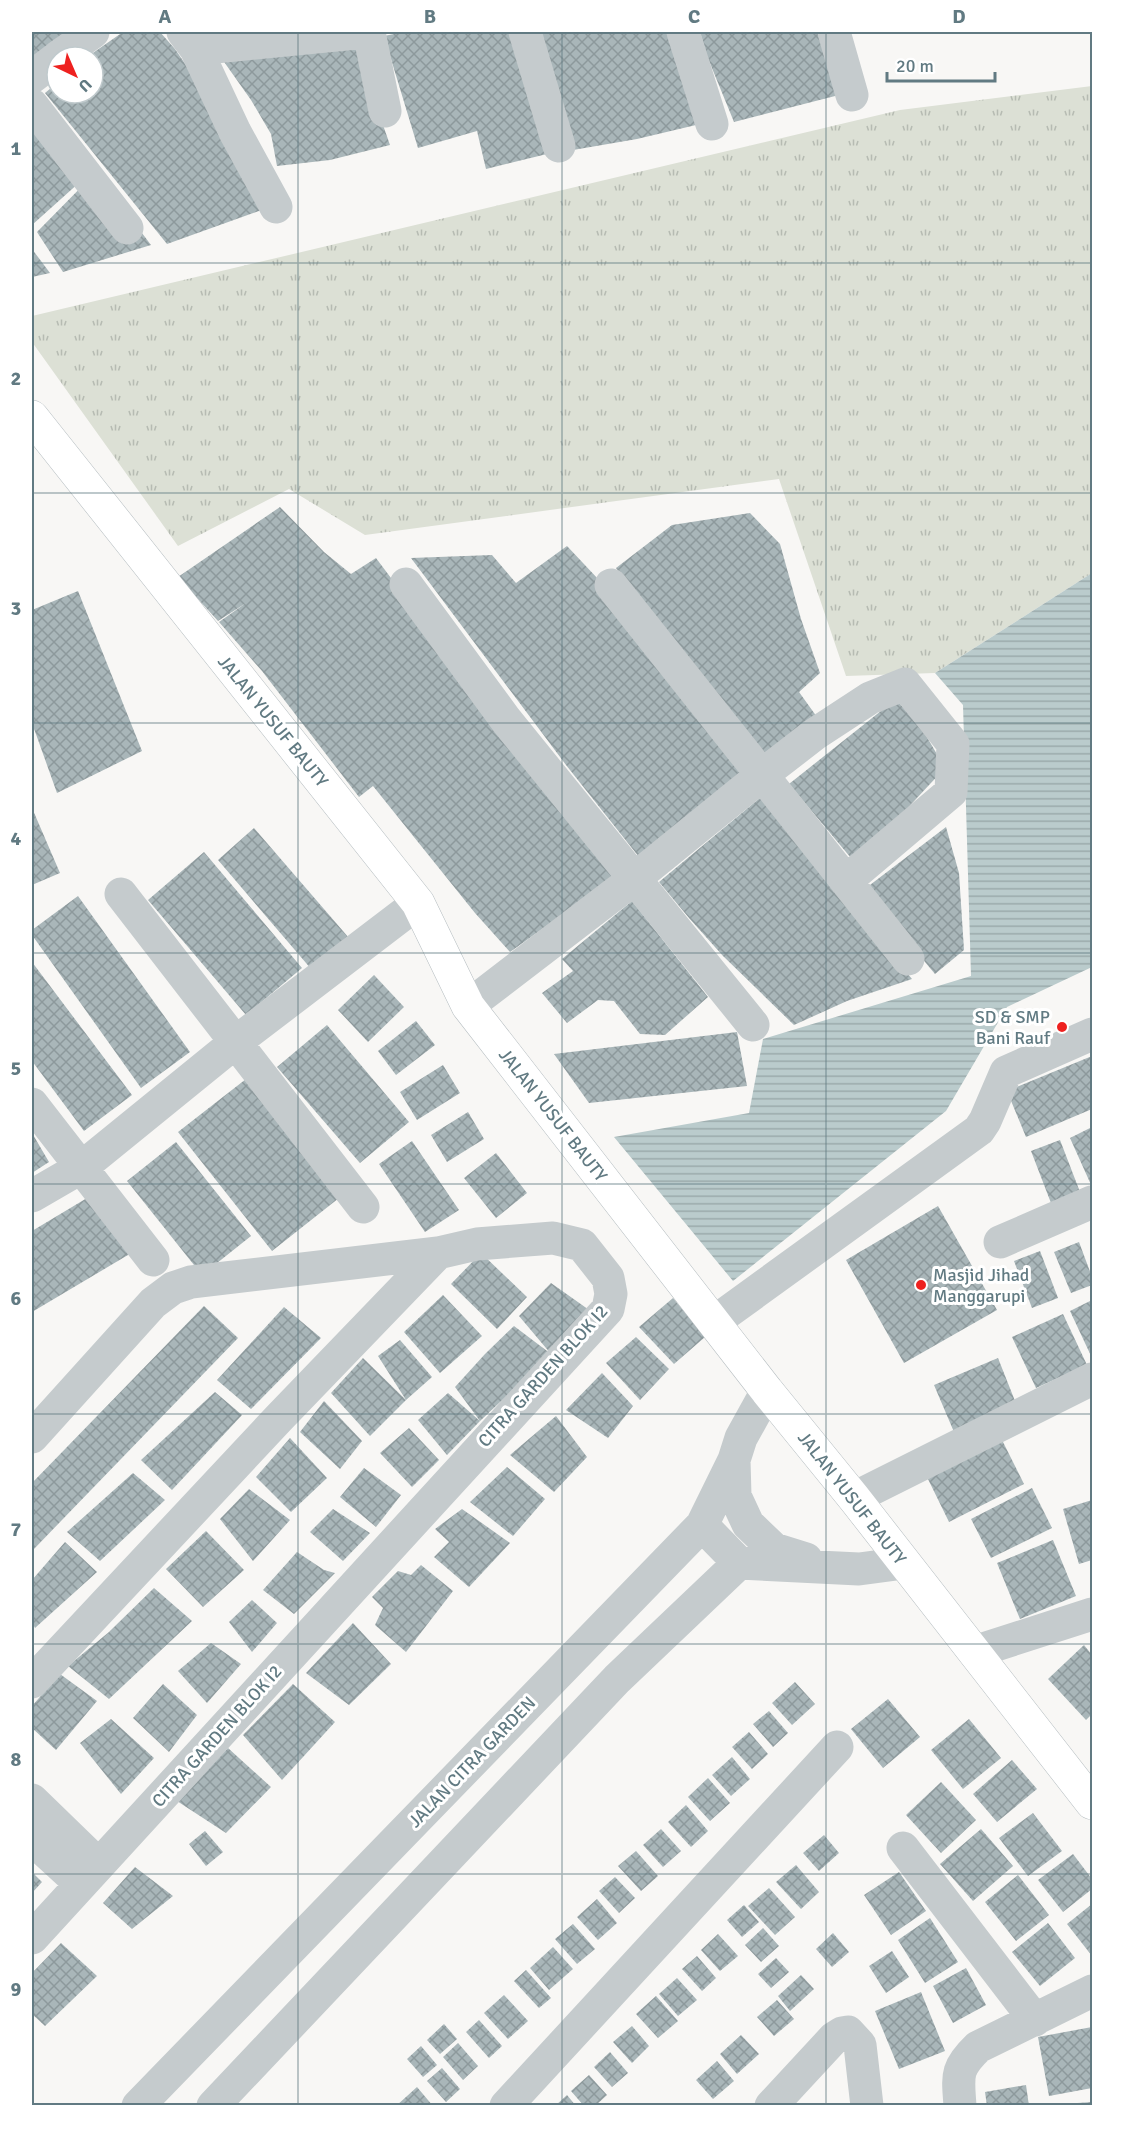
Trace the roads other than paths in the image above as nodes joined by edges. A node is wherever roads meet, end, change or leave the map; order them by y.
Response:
1 (93, 32) edge
2 (368, 32) edge
3 (525, 32) edge
4 (683, 32) edge
5 (834, 32) edge
6 (190, 40) edge
7 (74, 45) edge
8 (45, 67) edge
9 (32, 77) edge
10 (852, 94) dead end
11 (32, 105) edge
12 (385, 111) dead end
13 (712, 124) dead end
14 (559, 147) dead end
15 (276, 207) dead end
16 (127, 228) dead end
17 (32, 417) edge
18 (406, 584) dead end
19 (611, 585) dead end
20 (762, 775) junction
21 (634, 879) junction
22 (846, 881) junction
23 (121, 894) dead end
24 (418, 903) junction
25 (908, 959) dead end
26 (468, 1006) junction
27 (753, 1025) dead end
28 (1092, 1034) edge
29 (237, 1041) junction
30 (32, 1104) edge
31 (82, 1167) junction
32 (32, 1196) edge
33 (1092, 1202) edge
34 (363, 1207) dead end
35 (1000, 1242) dead end
36 (438, 1253) junction
37 (153, 1260) dead end
38 (714, 1322) junction
39 (1092, 1379) edge
40 (767, 1391) junction
41 (32, 1437) edge
42 (734, 1460) junction
43 (854, 1498) junction
44 (702, 1525) junction
45 (739, 1563) junction
46 (904, 1563) junction
47 (831, 1567) junction
48 (1092, 1614) edge
49 (974, 1652) junction
50 (32, 1682) edge
51 (837, 1747) dead end
52 (32, 1800) edge
53 (1092, 1803) edge
54 (32, 1839) edge
55 (903, 1848) dead end
56 (90, 1875) junction
57 (32, 1938) edge
58 (1092, 1996) edge
59 (1035, 2020) junction
60 (138, 2106) edge
61 (213, 2106) edge
62 (506, 2106) edge
63 (771, 2106) edge
64 (867, 2106) edge
65 (960, 2106) edge

1 - 7 street
2 - 6 street
2 - 12 street
3 - 14 street
4 - 13 street
5 - 10 street
6 - 15 street
8 - 9 street
11 - 16 street
17 - 24 street, JALAN YUSUF BAUTY
18 - 21 street
19 - 20 street
20 - 21 street
20 - 22 street
20 - 22 street
21 - 26 street
21 - 27 street
22 - 25 street
23 - 29 street
24 - 26 street, JALAN YUSUF BAUTY
24 - 29 street
26 - 38 street, JALAN YUSUF BAUTY
28 - 38 street
29 - 31 street
29 - 34 street
30 - 31 street
31 - 32 street
31 - 37 street
33 - 35 street
36 - 41 street, CITRA GARDEN BLOK I2
36 - 50 street
36 - 56 street, CITRA GARDEN BLOK I2
38 - 40 street, JALAN YUSUF BAUTY
39 - 43 street
40 - 42 street, JALAN CITRA GARDEN
40 - 43 street, JALAN YUSUF BAUTY
42 - 44 street, JALAN CITRA GARDEN
42 - 47 street
43 - 46 street, JALAN YUSUF BAUTY
44 - 45 street
44 - 60 street, JALAN CITRA GARDEN
45 - 47 street
45 - 61 street
46 - 47 street
46 - 49 street, JALAN YUSUF BAUTY
48 - 49 street
49 - 53 street, JALAN YUSUF BAUTY
51 - 62 street
52 - 56 street
54 - 56 street
55 - 59 street
56 - 57 street, CITRA GARDEN BLOK I2
58 - 59 street
59 - 65 street
63 - 64 street

